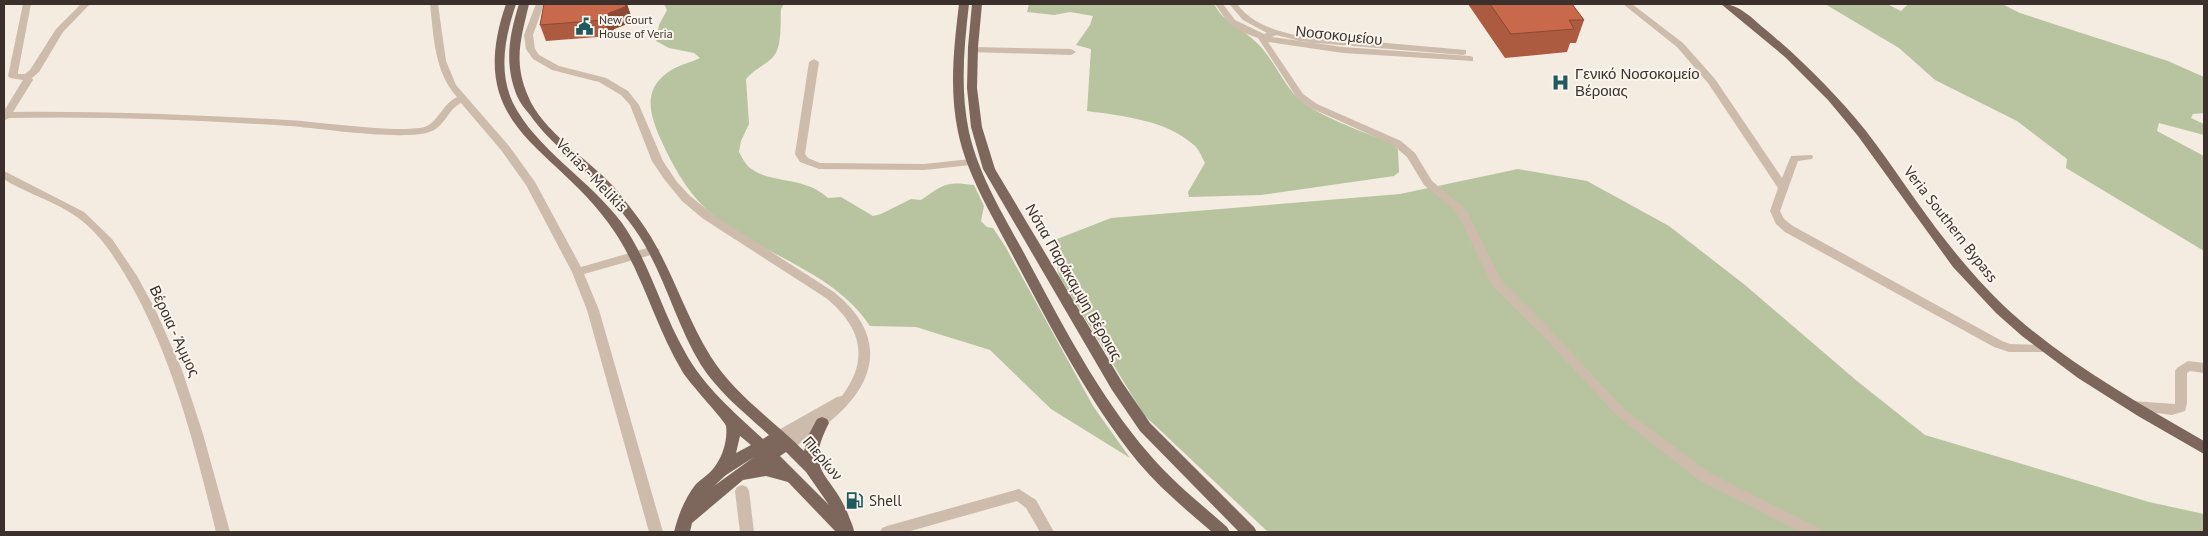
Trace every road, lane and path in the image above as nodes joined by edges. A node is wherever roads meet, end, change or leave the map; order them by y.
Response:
1 (27, 4) edge
2 (86, 4) edge
3 (434, 4) edge
4 (511, 4) edge
5 (524, 4) edge
6 (540, 4) edge
7 (964, 4) edge
8 (977, 4) edge
9 (1219, 4) edge
10 (1233, 4) edge
11 (1627, 4) edge
12 (1726, 4) edge
13 (1274, 33) junction
14 (1262, 38) junction
15 (973, 50) junction
16 (1071, 52) dead end
17 (814, 62) dead end
18 (26, 77) junction
19 (461, 99) junction
20 (4, 116) edge
21 (1808, 157) dead end
22 (971, 162) junction
23 (4, 174) edge
24 (1783, 188) junction
25 (654, 250) junction
26 (637, 257) junction
27 (578, 272) junction
28 (2046, 349) junction
29 (2204, 368) edge
30 (847, 397) junction
31 (2132, 406) junction
32 (732, 420) junction
33 (822, 423) junction
34 (784, 440) junction
35 (2204, 448) edge
36 (766, 451) junction
37 (811, 468) junction
38 (716, 476) junction
39 (791, 478) junction
40 (730, 480) junction
41 (742, 491) dead end
42 (683, 527) edge
43 (223, 532) edge
44 (656, 532) edge
45 (747, 532) edge
46 (846, 532) edge
47 (887, 532) edge
48 (1047, 532) edge
49 (1222, 532) edge
50 (1249, 532) edge
51 (1814, 532) edge

1 - 18 street
2 - 18 street
3 - 19 street
4 - 26 main road, Verias - Melikis
5 - 25 main road, Verias - Melikis
6 - 30 street
7 - 22 main road
8 - 15 main road, Νότια Παράκαμψη Βέροιας
9 - 14 street, Νοσοκομείου
10 - 13 street, Νοσοκομείου
11 - 24 street
12 - 28 main road, Veria Southern Bypass
13 - 14 street
13 - 14 street, Νοσοκομείου
14 - 51 street
15 - 16 street
15 - 50 main road, Νότια Παράκαμψη Βέροιας
17 - 22 street
18 - 20 street
19 - 20 street
19 - 27 street
21 - 24 street
22 - 49 main road
23 - 43 street, Βέροια - Άμμος
24 - 28 street
25 - 26 street
25 - 34 main road, Verias - Melikis
26 - 27 street
26 - 32 main road, Verias - Melikis
27 - 44 street
28 - 31 main road, Veria Southern Bypass
29 - 31 street
30 - 33 street
30 - 34 street
31 - 35 main road, Veria Southern Bypass
32 - 36 main road, Verias - Melikis
32 - 38 main road
33 - 34 street
33 - 37 main road
34 - 36 main road
34 - 37 main road, Πιερίων
36 - 38 main road
36 - 39 main road, Πιερίων
36 - 40 main road
37 - 46 main road, Πιερίων
38 - 42 main road
39 - 40 main road
39 - 46 main road, Πιερίων
40 - 42 main road
41 - 45 street
47 - 48 street

